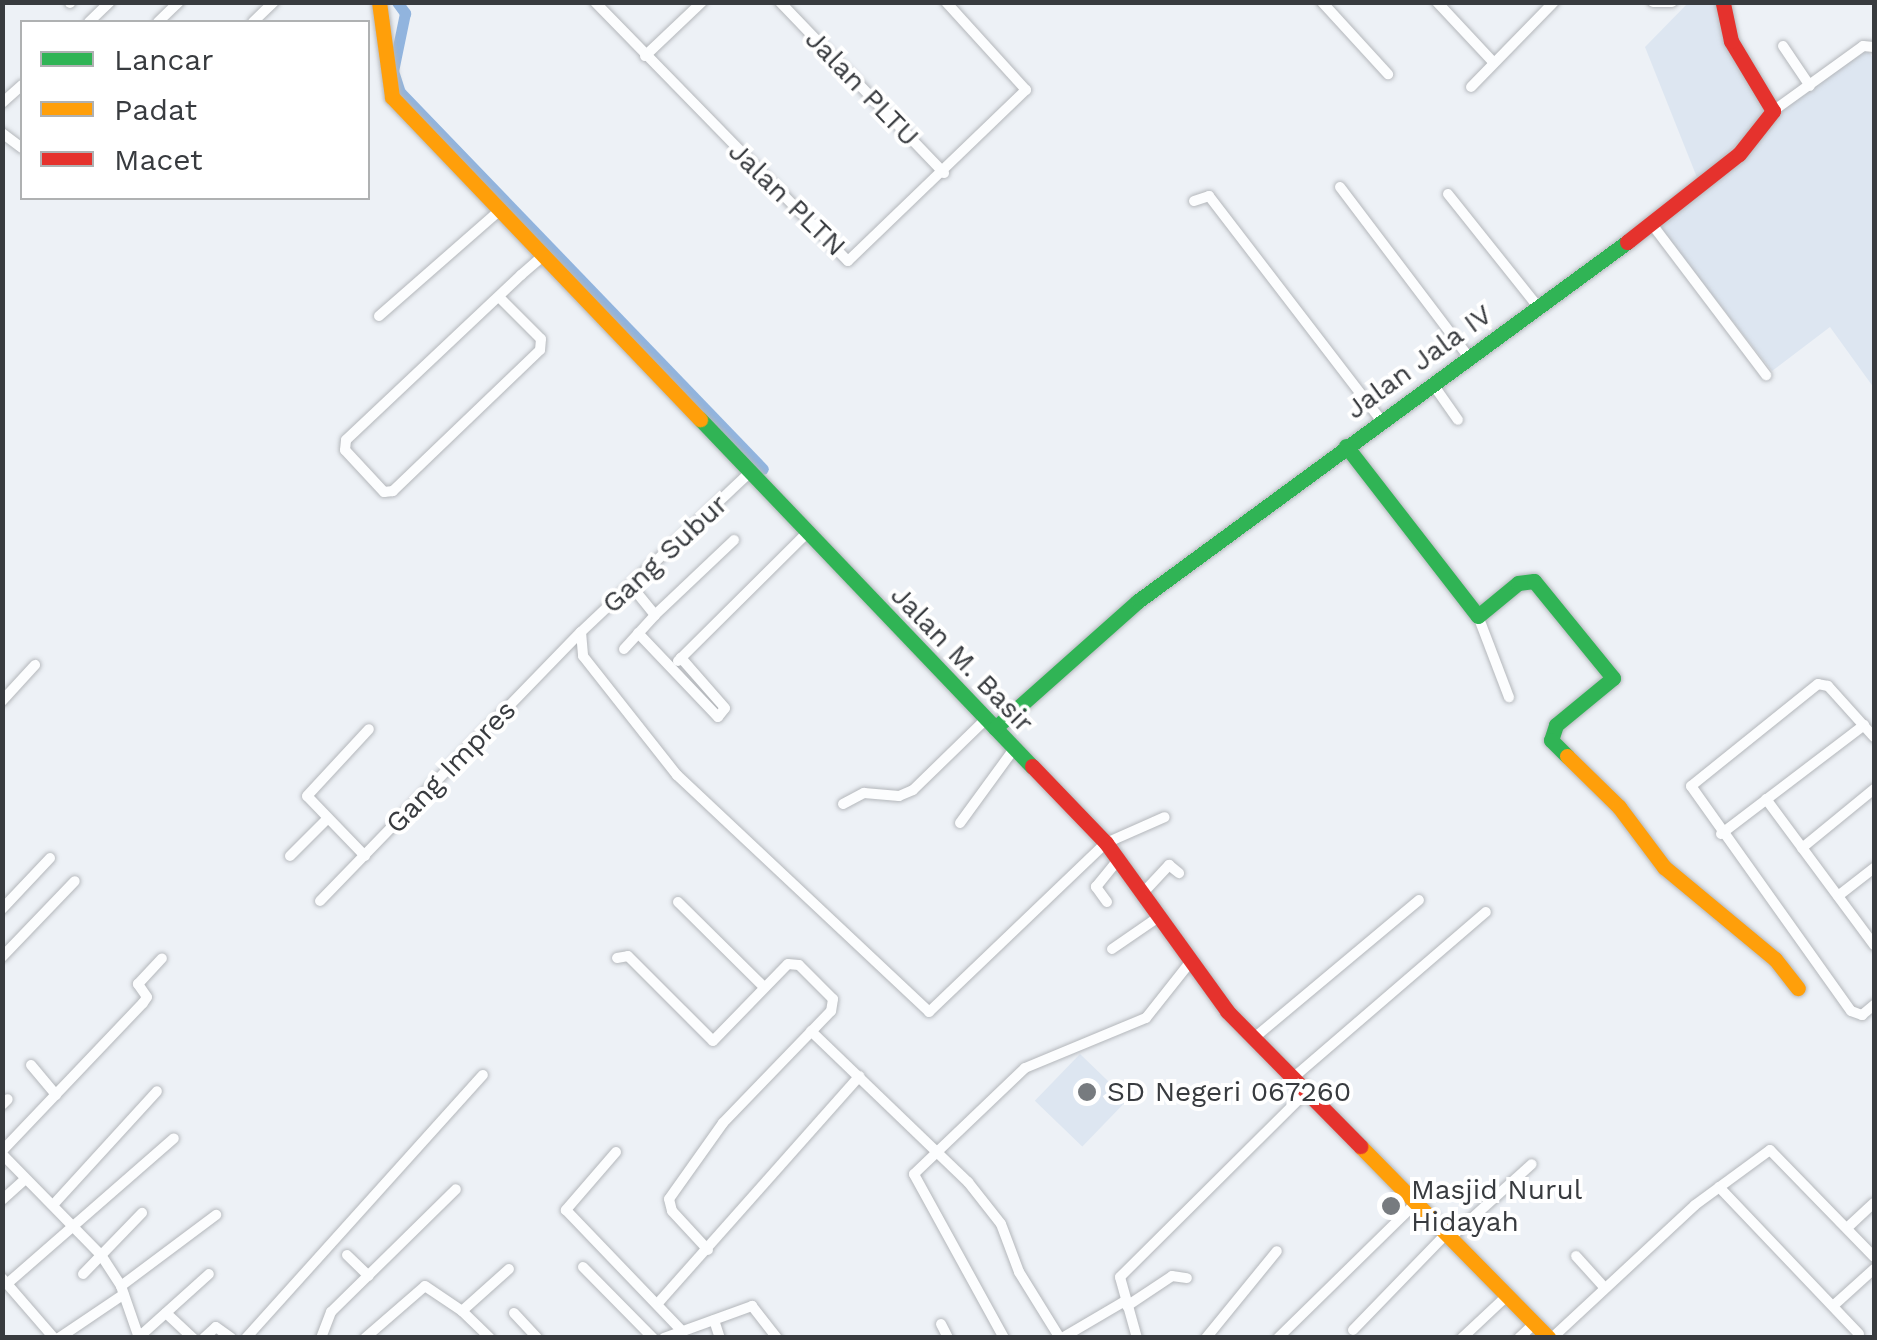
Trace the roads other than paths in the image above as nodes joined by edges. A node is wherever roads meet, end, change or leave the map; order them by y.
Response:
1 (110, 2) edge
2 (179, 2) edge
3 (274, 2) edge
4 (379, 2) edge
5 (596, 2) edge
6 (702, 2) edge
7 (780, 2) edge
8 (946, 2) edge
9 (1322, 2) edge
10 (1437, 2) edge
11 (1554, 2) edge
12 (1653, 2) edge
13 (1672, 2) edge
14 (1723, 2) edge
15 (92, 20) edge
16 (160, 20) edge
17 (255, 20) edge
18 (1783, 46) dead end
19 (1874, 47) edge
20 (645, 56) junction
21 (1494, 64) junction
22 (1388, 74) dead end
23 (1810, 86) junction
24 (1471, 87) dead end
25 (1774, 111) junction
26 (944, 173) junction
27 (1340, 187) dead end
28 (1448, 194) dead end
29 (1194, 201) dead end
30 (499, 211) junction
31 (1651, 224) junction
32 (542, 257) junction
33 (499, 297) junction
34 (1539, 308) junction
35 (378, 316) dead end
36 (1468, 356) junction
37 (1766, 375) dead end
38 (1432, 382) junction
39 (1381, 420) junction
40 (1458, 420) dead end
41 (1346, 446) junction
42 (748, 475) junction
43 (805, 535) junction
44 (734, 540) dead end
45 (632, 587) junction
46 (655, 615) junction
47 (1478, 616) junction
48 (581, 632) junction
49 (638, 633) junction
50 (624, 649) dead end
51 (681, 658) junction
52 (35, 665) dead end
53 (670, 669) junction
54 (1510, 696) dead end
55 (2, 700) edge
56 (990, 724) junction
57 (1864, 725) junction
58 (369, 729) dead end
59 (1874, 736) edge
60 (1014, 748) junction
61 (1874, 789) edge
62 (1766, 800) junction
63 (843, 804) dead end
64 (1165, 818) dead end
65 (327, 820) junction
66 (960, 823) dead end
67 (1721, 834) junction
68 (1106, 843) junction
69 (1802, 848) junction
70 (290, 856) dead end
71 (365, 856) junction
72 (50, 858) dead end
73 (1120, 860) junction
74 (1874, 868) edge
75 (1180, 874) dead end
76 (75, 881) dead end
77 (1142, 894) junction
78 (1838, 896) junction
79 (1419, 900) dead end
80 (320, 901) dead end
81 (678, 902) dead end
82 (1107, 902) dead end
83 (2, 909) edge
84 (1486, 912) dead end
85 (1157, 918) junction
86 (1874, 944) edge
87 (1112, 949) dead end
88 (2, 957) edge
89 (162, 958) dead end
90 (617, 958) dead end
91 (1188, 965) junction
92 (763, 986) junction
93 (1798, 988) dead end
94 (1874, 1006) edge
95 (811, 1031) junction
96 (1254, 1038) junction
97 (31, 1066) dead end
98 (483, 1076) dead end
99 (860, 1076) junction
100 (1294, 1077) junction
101 (1307, 1090) junction
102 (157, 1091) dead end
103 (56, 1095) junction
104 (174, 1138) dead end
105 (938, 1148) junction
106 (2, 1152) edge
107 (616, 1152) dead end
108 (1532, 1164) dead end
109 (25, 1178) junction
110 (456, 1188) dead end
111 (1719, 1188) junction
112 (2, 1200) edge
113 (1874, 1202) edge
114 (1416, 1203) junction
115 (53, 1205) junction
116 (142, 1213) dead end
117 (216, 1215) dead end
118 (1848, 1227) junction
119 (76, 1228) junction
120 (1448, 1236) junction
121 (708, 1250) junction
122 (1276, 1250) dead end
123 (101, 1256) junction
124 (347, 1256) dead end
125 (1576, 1256) dead end
126 (1874, 1257) edge
127 (583, 1267) dead end
128 (510, 1269) dead end
129 (1874, 1269) edge
130 (83, 1274) dead end
131 (209, 1274) dead end
132 (368, 1276) junction
133 (1186, 1278) dead end
134 (4, 1280) edge
135 (1602, 1285) junction
136 (122, 1290) junction
137 (1508, 1295) junction
138 (659, 1302) junction
139 (1126, 1304) junction
140 (1833, 1306) junction
141 (462, 1311) junction
142 (166, 1313) junction
143 (514, 1313) dead end
144 (714, 1320) junction
145 (1534, 1322) junction
146 (941, 1324) dead end
147 (1353, 1330) dead end
148 (682, 1331) junction
149 (1858, 1334) dead end
150 (139, 1337) edge
151 (56, 1338) edge
152 (193, 1338) edge
153 (204, 1338) edge
154 (231, 1338) edge
155 (246, 1338) edge
156 (321, 1338) edge
157 (365, 1338) edge
158 (490, 1338) edge
159 (537, 1338) edge
160 (652, 1338) edge
161 (664, 1338) edge
162 (720, 1338) edge
163 (777, 1338) edge
164 (948, 1338) edge
165 (1004, 1338) edge
166 (1061, 1338) edge
167 (1136, 1338) edge
168 (1206, 1338) edge
169 (1278, 1338) edge
170 (1462, 1338) edge
171 (1520, 1338) edge
172 (1550, 1338) edge

1 - 15 street
2 - 16 street
3 - 17 street
4 - 30 street, Jalan M. Basir
5 - 20 street, Jalan PLTN
6 - 20 street
7 - 26 street, Jalan PLTU
8 - 26 street, Jalan PLTN
9 - 22 street
10 - 21 street
11 - 21 street
12 - 13 street
14 - 25 street
18 - 23 street
19 - 23 street
20 - 26 street, Jalan PLTN
21 - 24 street
23 - 25 street
25 - 31 street, Jalan Jala IV
27 - 36 street
28 - 34 street
29 - 39 street
30 - 32 street, Jalan M. Basir
30 - 35 street
31 - 34 street, Jalan Jala IV
31 - 37 street
32 - 33 street
32 - 42 street, Jalan M. Basir
33 - 33 street
34 - 36 street, Jalan Jala IV
36 - 38 street, Jalan Jala IV
38 - 39 street, Jalan Jala IV
38 - 40 street
39 - 41 street, Jalan Jala IV
41 - 47 street
41 - 56 street, Jalan Jala IV
42 - 43 street, Jalan M. Basir
42 - 45 street, Gang Subur
43 - 51 street
43 - 56 street, Jalan M. Basir
44 - 46 street
45 - 46 street
45 - 48 street, Gang Subur
46 - 49 street
47 - 54 street
47 - 93 street
48 - 68 street
48 - 71 street, Gang Impres
49 - 50 street
49 - 53 street
51 - 53 street
51 - 53 street
52 - 55 street
56 - 60 street, Jalan M. Basir
56 - 63 street
57 - 59 street
57 - 62 street
57 - 67 street
58 - 65 street
60 - 66 street
60 - 68 street, Jalan M. Basir
61 - 69 street
62 - 67 street
62 - 69 street
64 - 68 street
65 - 70 street
65 - 71 street
67 - 94 street
68 - 73 street, Jalan M. Basir
69 - 78 street
71 - 80 street, Gang Impres
72 - 83 street
73 - 77 street, Jalan M. Basir
73 - 82 street
74 - 78 street
75 - 77 street
76 - 88 street
77 - 85 street, Jalan M. Basir
78 - 86 street
79 - 96 street
81 - 92 street
84 - 100 street
85 - 87 street
85 - 91 street, Jalan M. Basir
89 - 103 street
90 - 92 street
91 - 96 street, Jalan M. Basir
91 - 105 street
92 - 95 street
95 - 99 street
95 - 121 street
96 - 100 street, Jalan M. Basir
97 - 103 street
98 - 155 street
99 - 105 street
99 - 121 street
100 - 101 street, Jalan M. Basir
101 - 114 street, Jalan M. Basir
101 - 139 street
102 - 115 street
103 - 106 street
104 - 119 street
105 - 165 street
105 - 166 street
106 - 109 street
107 - 138 street
108 - 120 street
109 - 112 street
109 - 115 street
110 - 132 street
111 - 118 street
111 - 135 street
111 - 140 street
113 - 118 street
114 - 120 street, Jalan M. Basir
114 - 169 street
115 - 119 street
116 - 123 street
117 - 136 street
118 - 126 street
119 - 123 street
119 - 134 street
120 - 137 street, Jalan M. Basir
120 - 147 street
121 - 138 street
122 - 168 street
123 - 130 street
123 - 136 street
124 - 132 street
125 - 135 street
127 - 160 street
128 - 141 street
129 - 140 street
131 - 142 street
132 - 156 street
133 - 139 street
134 - 151 street
135 - 172 street
136 - 150 street
136 - 151 street
137 - 145 street, Jalan M. Basir
137 - 170 street
138 - 148 street
139 - 166 street
139 - 167 street
140 - 149 street
141 - 157 street
141 - 158 street
142 - 150 street
142 - 152 street
143 - 159 street
144 - 148 street
144 - 162 street
144 - 163 street
145 - 171 street
145 - 172 street, Jalan M. Basir
146 - 164 street
148 - 161 street
153 - 154 street

